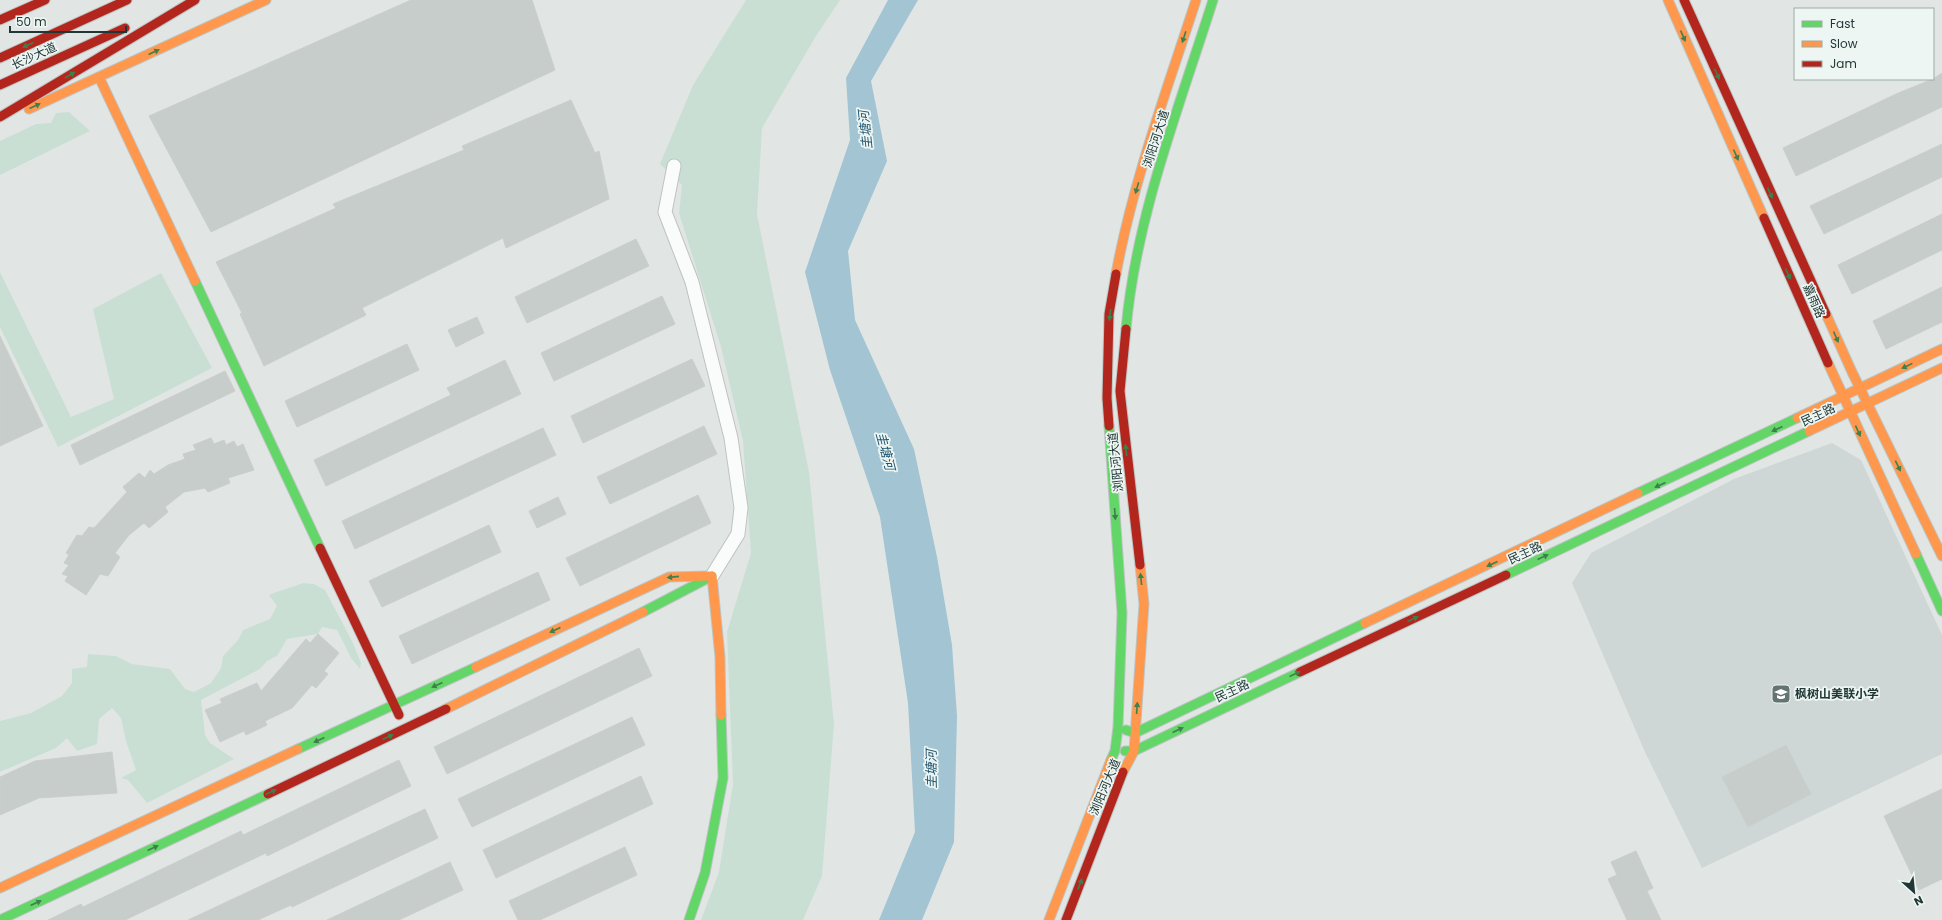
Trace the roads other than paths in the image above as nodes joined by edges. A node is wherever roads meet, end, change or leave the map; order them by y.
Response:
1 (45, 0) edge
2 (127, 0) edge
3 (186, 0) edge
4 (195, 0) edge
5 (266, 0) edge
6 (1196, 0) edge
7 (1213, 0) edge
8 (1668, 0) edge
9 (1684, 0) edge
10 (0, 20) edge
11 (0, 58) edge
12 (99, 77) junction
13 (0, 85) edge
14 (0, 116) edge
15 (0, 122) edge
16 (674, 166) dead end
17 (1942, 349) edge
18 (1942, 368) edge
19 (1860, 389) junction
20 (1843, 398) junction
21 (1868, 404) junction
22 (1850, 413) junction
23 (1942, 556) edge
24 (712, 576) junction
25 (1942, 611) edge
26 (395, 704) junction
27 (1118, 727) junction
28 (405, 729) junction
29 (1135, 734) junction
30 (1115, 751) junction
31 (1134, 751) junction
32 (0, 888) edge
33 (0, 920) edge
34 (689, 920) edge
35 (1049, 920) edge
36 (1066, 920) edge

1 - 10 main road
2 -> 11 main road, 长沙大道
3 - 13 main road, 长沙大道
14 -> 4 main road
12 -> 5 main road
6 -> 27 main road, 浏阳河大道
29 -> 7 main road, 浏阳河大道
8 -> 20 main road, 嘉雨路
9 -> 19 main road, 嘉雨路
15 -> 12 main road
12 - 26 main road
16 - 24 street
17 -> 19 main road, 民主路
18 - 21 main road, 民主路
19 - 20 main road, 民主路
19 - 21 main road, 嘉雨路
20 - 22 main road, 嘉雨路
20 -> 29 main road, 民主路
21 - 22 main road, 民主路
21 -> 23 main road, 嘉雨路
22 -> 25 main road, 嘉雨路
31 -> 22 main road, 民主路
24 -> 26 main road
24 - 28 main road
24 - 34 main road
26 - 28 main road
26 -> 32 main road
27 - 29 main road
27 - 30 main road, 浏阳河大道
33 -> 28 main road
29 - 31 main road, 浏阳河大道
30 - 31 main road, 民主路
30 - 35 main road, 浏阳河大道
36 -> 31 main road, 浏阳河大道

